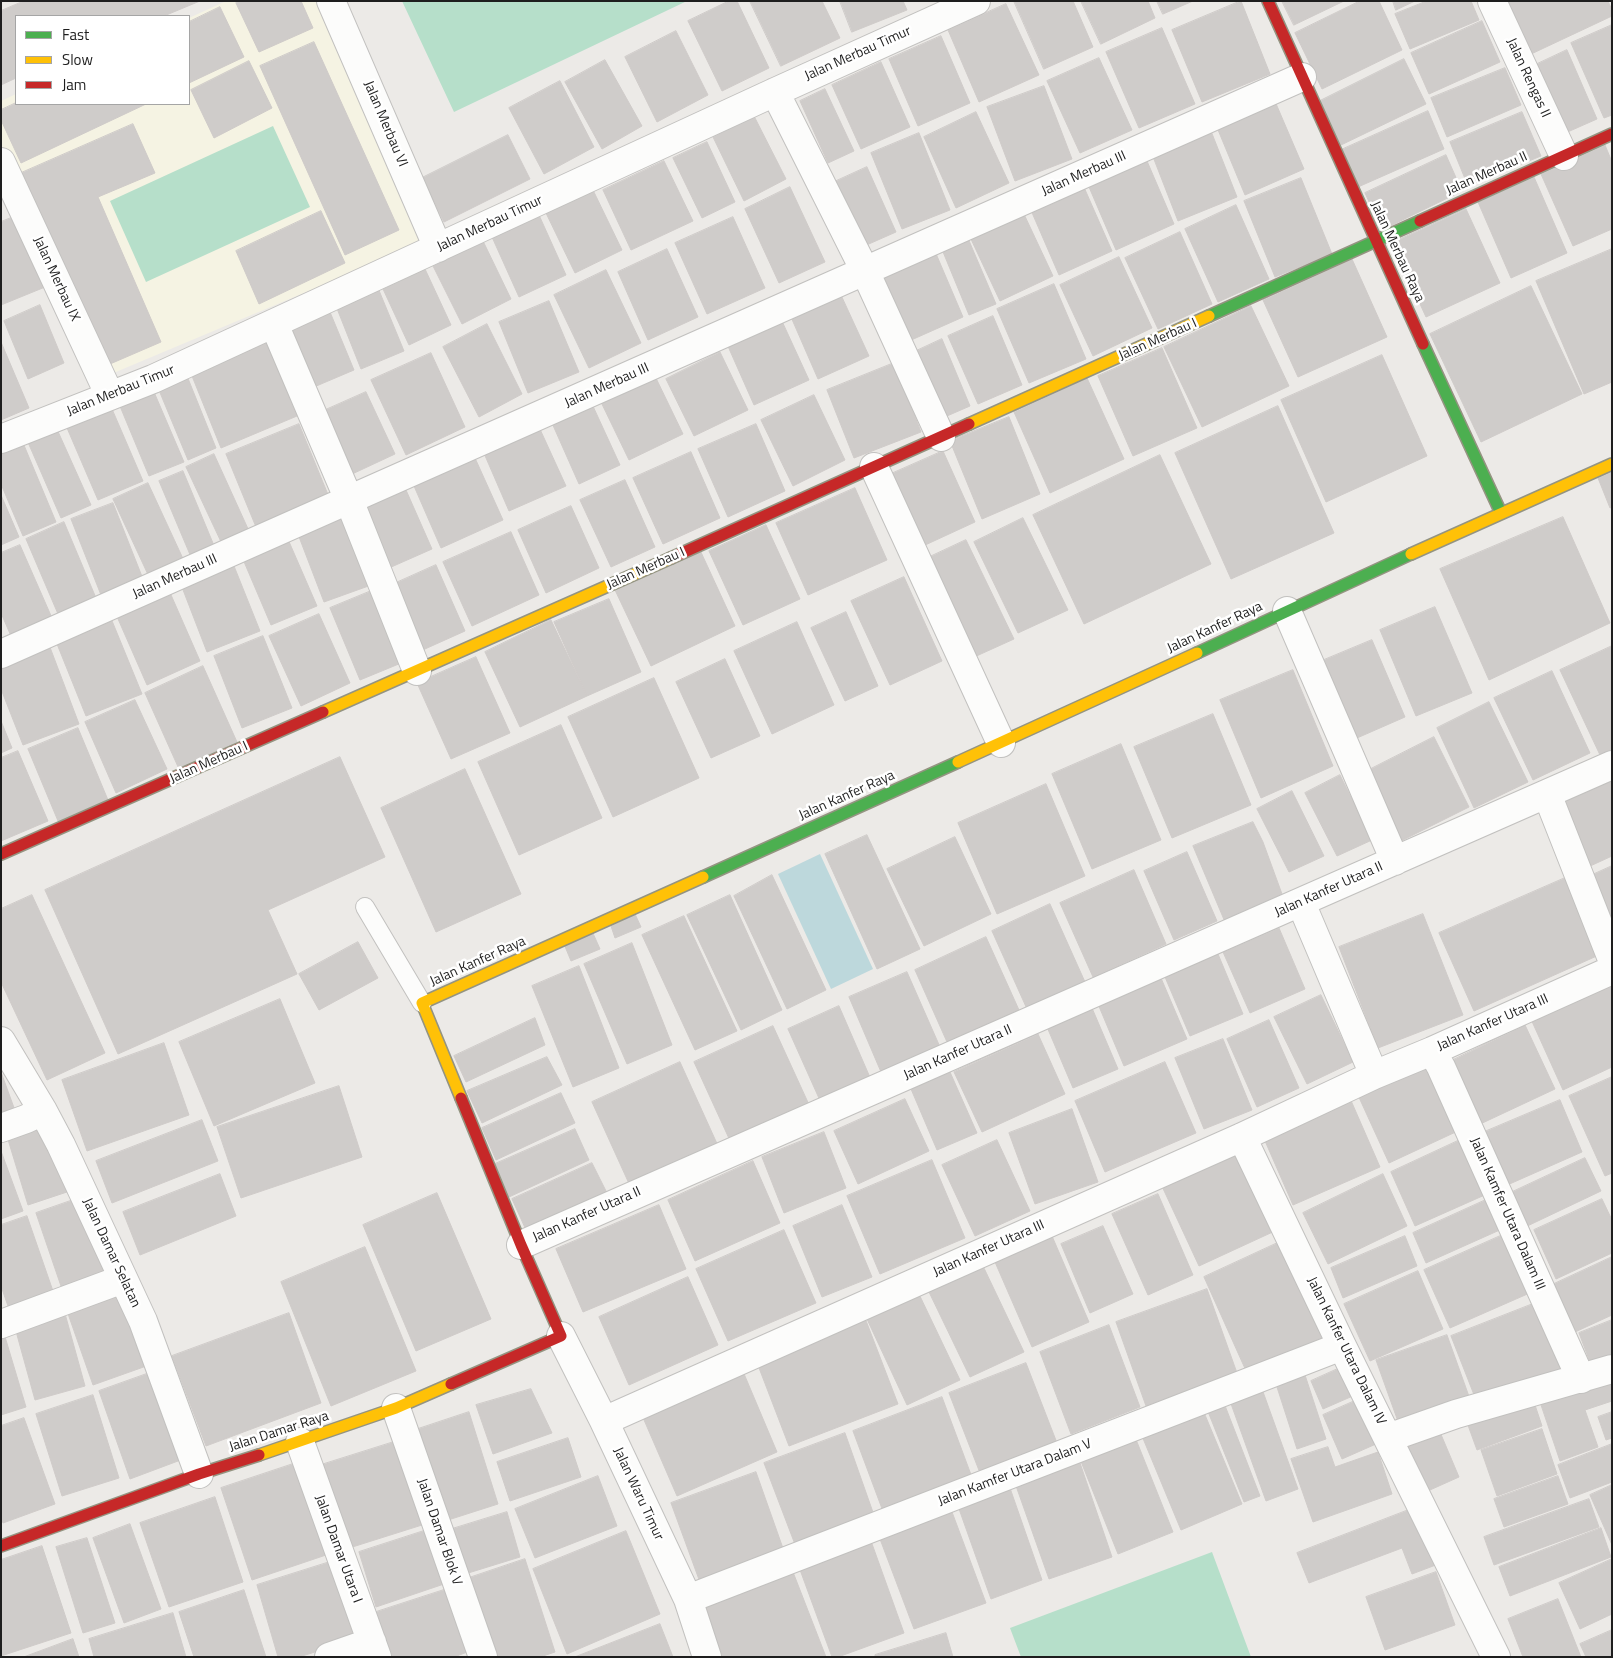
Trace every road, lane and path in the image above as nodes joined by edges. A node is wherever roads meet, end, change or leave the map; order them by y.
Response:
1 (331, 1) edge
2 (976, 1) edge
3 (1268, 1) edge
4 (1492, 1) edge
5 (1302, 77) junction
6 (775, 92) junction
7 (1612, 134) edge
8 (1564, 156) junction
9 (1, 162) edge
10 (1376, 242) junction
11 (438, 248) junction
12 (865, 271) junction
13 (274, 324) junction
14 (110, 396) junction
15 (941, 437) junction
16 (1, 439) edge
17 (1612, 464) edge
18 (874, 467) junction
19 (349, 500) junction
20 (1501, 513) junction
21 (1287, 611) junction
22 (1, 654) edge
23 (417, 671) junction
24 (1001, 743) junction
25 (1612, 765) edge
26 (1547, 794) junction
27 (1, 854) edge
28 (1395, 861) junction
29 (1301, 902) junction
30 (365, 908) dead end
31 (1612, 959) edge
32 (1612, 970) edge
33 (422, 1003) junction
34 (1, 1041) edge
35 (1432, 1051) junction
36 (1374, 1075) junction
37 (43, 1111) junction
38 (1, 1128) edge
39 (1242, 1137) junction
40 (521, 1245) junction
41 (123, 1278) junction
42 (1, 1324) edge
43 (561, 1336) junction
44 (1342, 1346) junction
45 (1612, 1370) edge
46 (1581, 1379) junction
47 (396, 1408) junction
48 (604, 1422) junction
49 (1388, 1438) junction
50 (300, 1442) junction
51 (199, 1474) junction
52 (1, 1546) edge
53 (688, 1599) junction
54 (375, 1650) edge
55 (329, 1657) edge
56 (483, 1657) edge
57 (707, 1657) edge
58 (1496, 1657) edge

1 - 11 street, Jalan Merbau VI
2 - 6 street, Jalan Merbau Timur
3 - 5 street, Jalan Merbau Raya
4 - 8 street, Jalan Rengas II
5 - 10 street, Jalan Merbau Raya
5 - 12 street, Jalan Merbau III
6 - 11 street, Jalan Merbau Timur
6 - 12 street
7 - 8 street, Jalan Merbau II
8 - 10 street, Jalan Merbau II
9 - 14 street, Jalan Merbau IX
10 - 15 street, Jalan Merbau I
10 - 20 street, Jalan Merbau Raya
11 - 13 street, Jalan Merbau Timur
12 - 15 street
12 - 19 street, Jalan Merbau III
13 - 14 street, Jalan Merbau Timur
13 - 19 street
14 - 16 street, Jalan Merbau Timur
15 - 18 street, Jalan Merbau I
17 - 20 street, Jalan Kanfer Raya
18 - 23 street, Jalan Merbau I
18 - 24 street
19 - 22 street, Jalan Merbau III
19 - 23 street
20 - 21 street, Jalan Kanfer Raya
21 - 24 street, Jalan Kanfer Raya
21 - 28 street, Jalan Kanfer Utara II
23 - 27 street, Jalan Merbau I
24 - 33 street, Jalan Kanfer Raya
25 - 26 street, Jalan Kanfer Utara II
26 - 28 street, Jalan Kanfer Utara II
26 - 31 street
28 - 29 street, Jalan Kanfer Utara II
29 - 36 street
29 - 40 street, Jalan Kanfer Utara II
30 - 33 lane
32 - 35 street, Jalan Kanfer Utara III
33 - 40 street, Jalan Kanfer Raya
34 - 37 street, Jalan Damar Selatan
35 - 36 street, Jalan Kanfer Utara III
35 - 46 street, Jalan Kamfer Utara Dalam III
36 - 39 street, Jalan Kanfer Utara III
37 - 38 street
37 - 41 street, Jalan Damar Selatan
39 - 44 street, Jalan Kanfer Utara Dalam IV
39 - 48 street, Jalan Kanfer Utara III
40 - 43 street, Jalan Kanfer Raya
41 - 42 street
41 - 51 street, Jalan Damar Selatan
43 - 47 street, Jalan Damar Raya
43 - 48 street, Jalan Waru Timur
44 - 49 street, Jalan Kanfer Utara Dalam IV
44 - 53 street, Jalan Kamfer Utara Dalam V
45 - 46 street, Jalan Kanfer Utara Dalam IV
46 - 49 street, Jalan Kanfer Utara Dalam IV
47 - 50 street, Jalan Damar Raya
47 - 56 street, Jalan Damar Blok V
48 - 53 street, Jalan Waru Timur
49 - 58 street
50 - 51 street, Jalan Damar Raya
50 - 54 street, Jalan Damar Utara I
51 - 52 street, Jalan Damar Raya
53 - 57 street, Jalan Waru Timur
54 - 55 street

